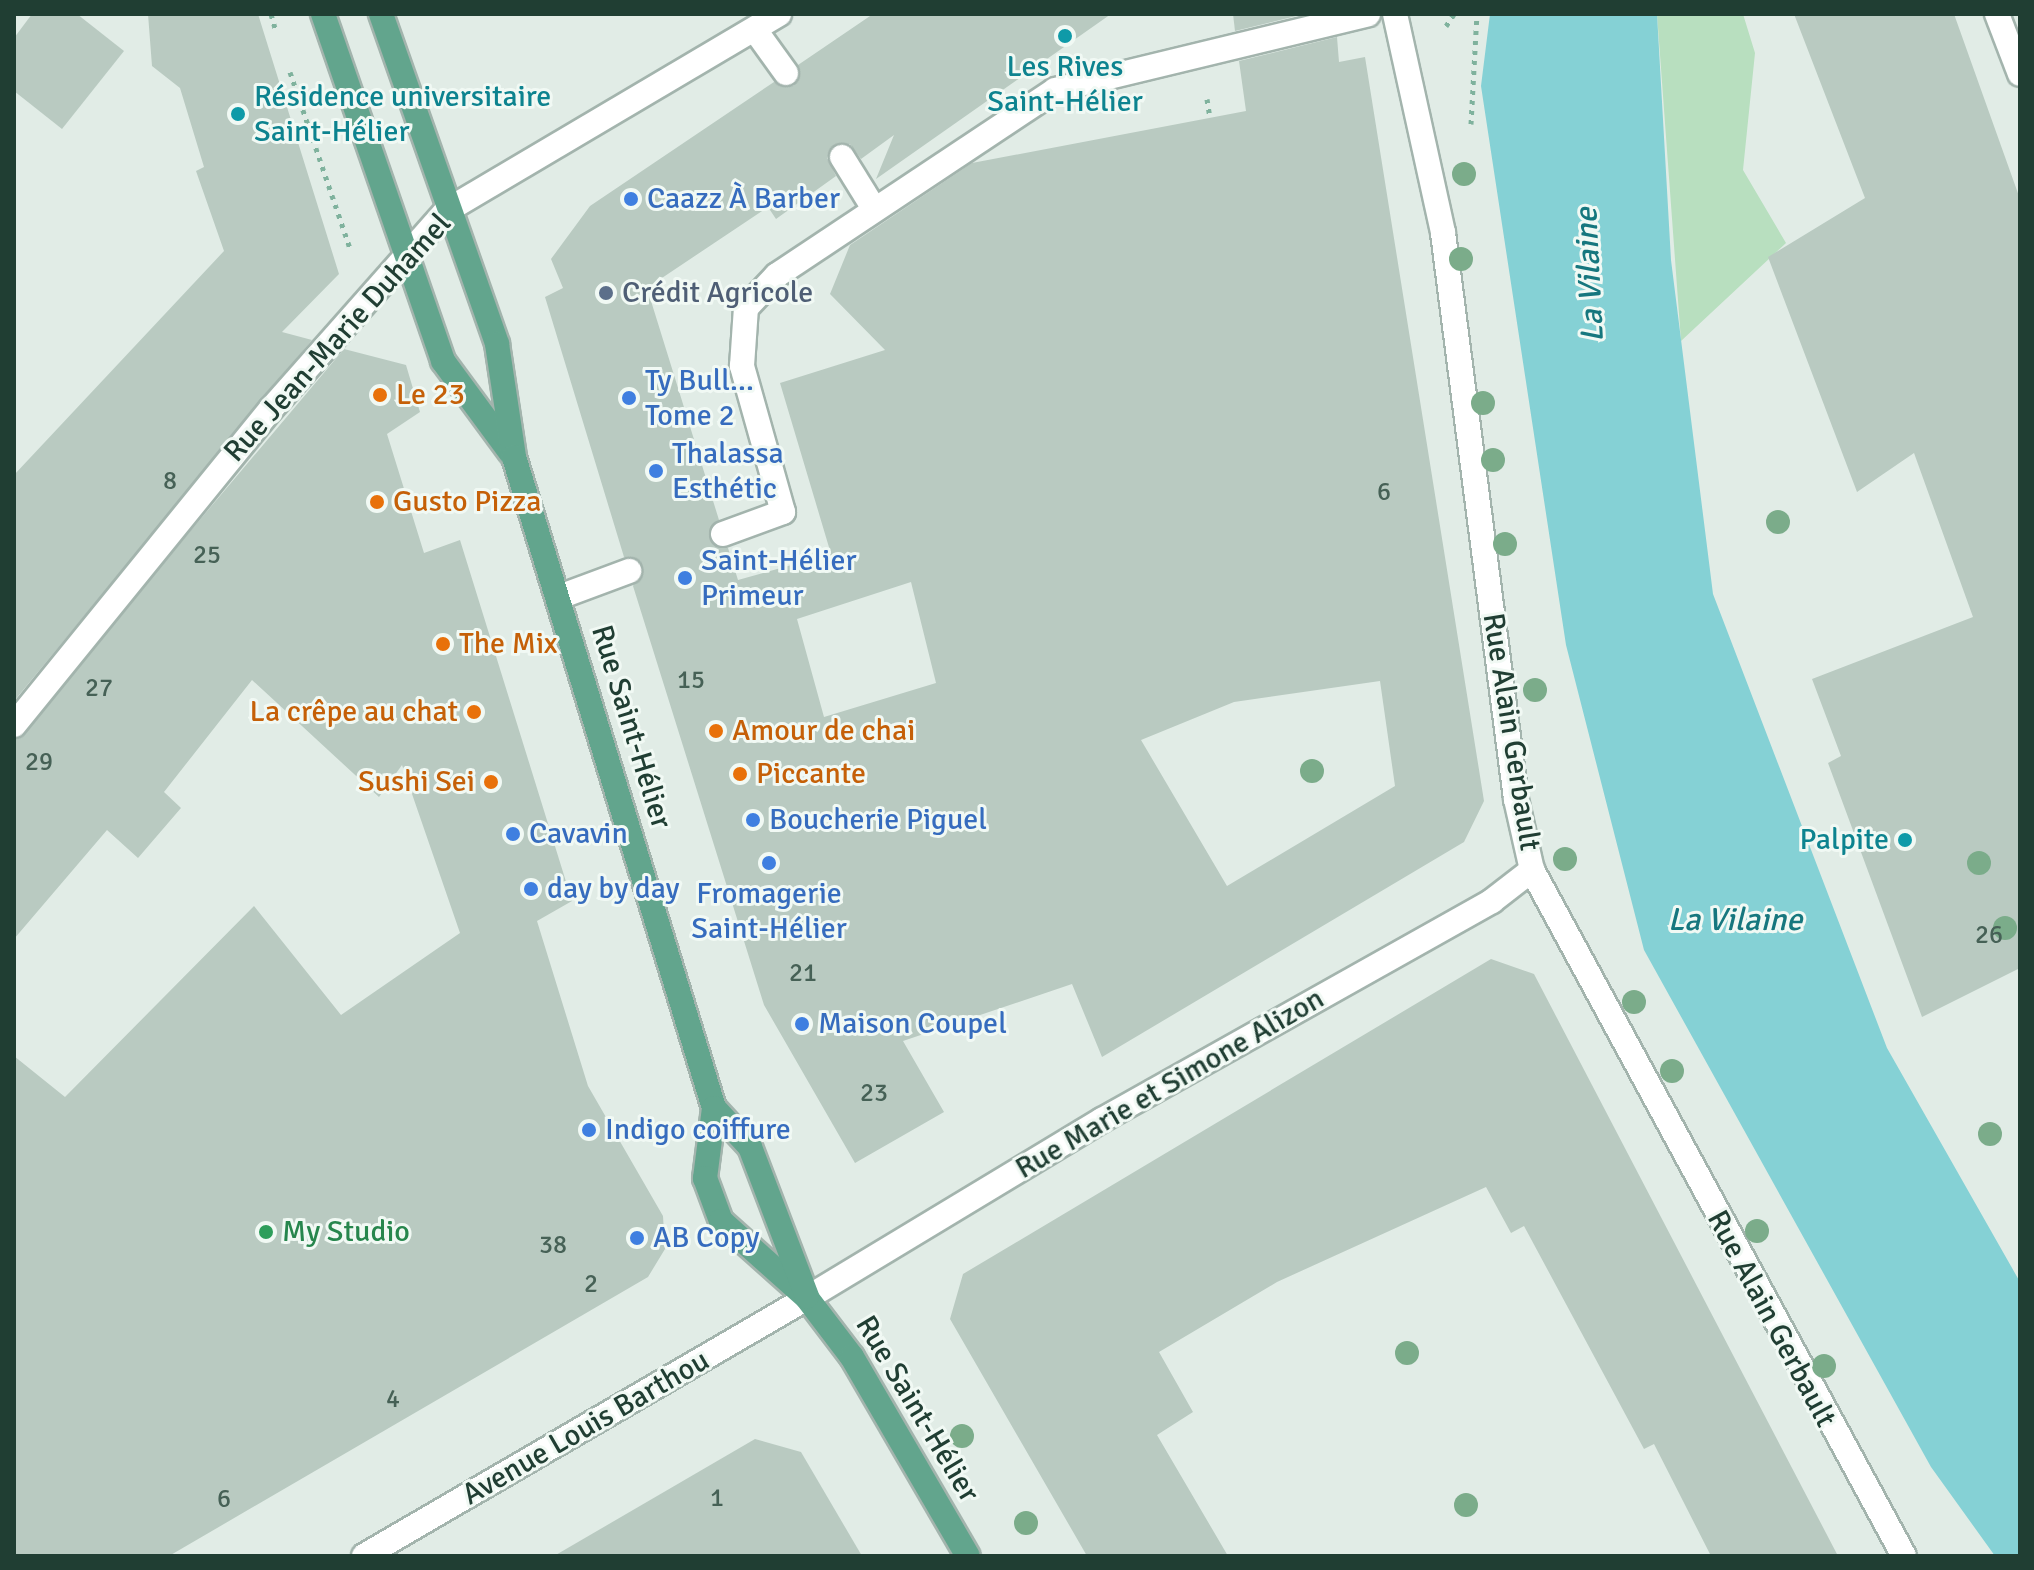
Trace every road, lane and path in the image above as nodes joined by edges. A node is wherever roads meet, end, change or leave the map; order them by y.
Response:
1 (323, 14) edge
2 (381, 14) edge
3 (779, 14) edge
4 (1368, 14) edge
5 (1395, 14) edge
6 (1997, 14) edge
7 (755, 30) junction
8 (786, 73) dead end
9 (2020, 74) edge
10 (842, 157) dead end
11 (873, 207) junction
12 (446, 211) junction
13 (406, 261) junction
14 (514, 457) junction
15 (723, 534) dead end
16 (629, 571) dead end
17 (559, 597) junction
18 (14, 725) edge
19 (1532, 870) junction
20 (714, 1108) junction
21 (807, 1298) junction
22 (364, 1556) edge
23 (968, 1556) edge
24 (1904, 1556) edge

1 - 13 main road, Rue Saint-Hélier
2 - 12 main road, Rue Saint-Hélier
3 - 7 street, Rue Jean-Marie Duhamel
4 - 11 street
5 - 19 street, Rue Alain Gerbault
6 - 9 street
7 - 8 street
7 - 12 street, Rue Jean-Marie Duhamel
10 - 11 street
11 - 15 street
12 - 13 street, Rue Jean-Marie Duhamel
12 - 14 main road, Rue Saint-Hélier
13 - 14 main road, Rue Saint-Hélier
13 - 18 street, Rue Jean-Marie Duhamel
14 - 17 main road, Rue Saint-Hélier
16 - 17 street
17 - 20 main road, Rue Saint-Hélier
19 - 21 street, Rue Marie et Simone Alizon
19 - 24 street, Rue Alain Gerbault
20 - 21 main road, Rue Saint-Hélier
20 - 21 main road, Rue Saint-Hélier
21 - 22 street, Avenue Louis Barthou
21 - 23 main road, Rue Saint-Hélier

